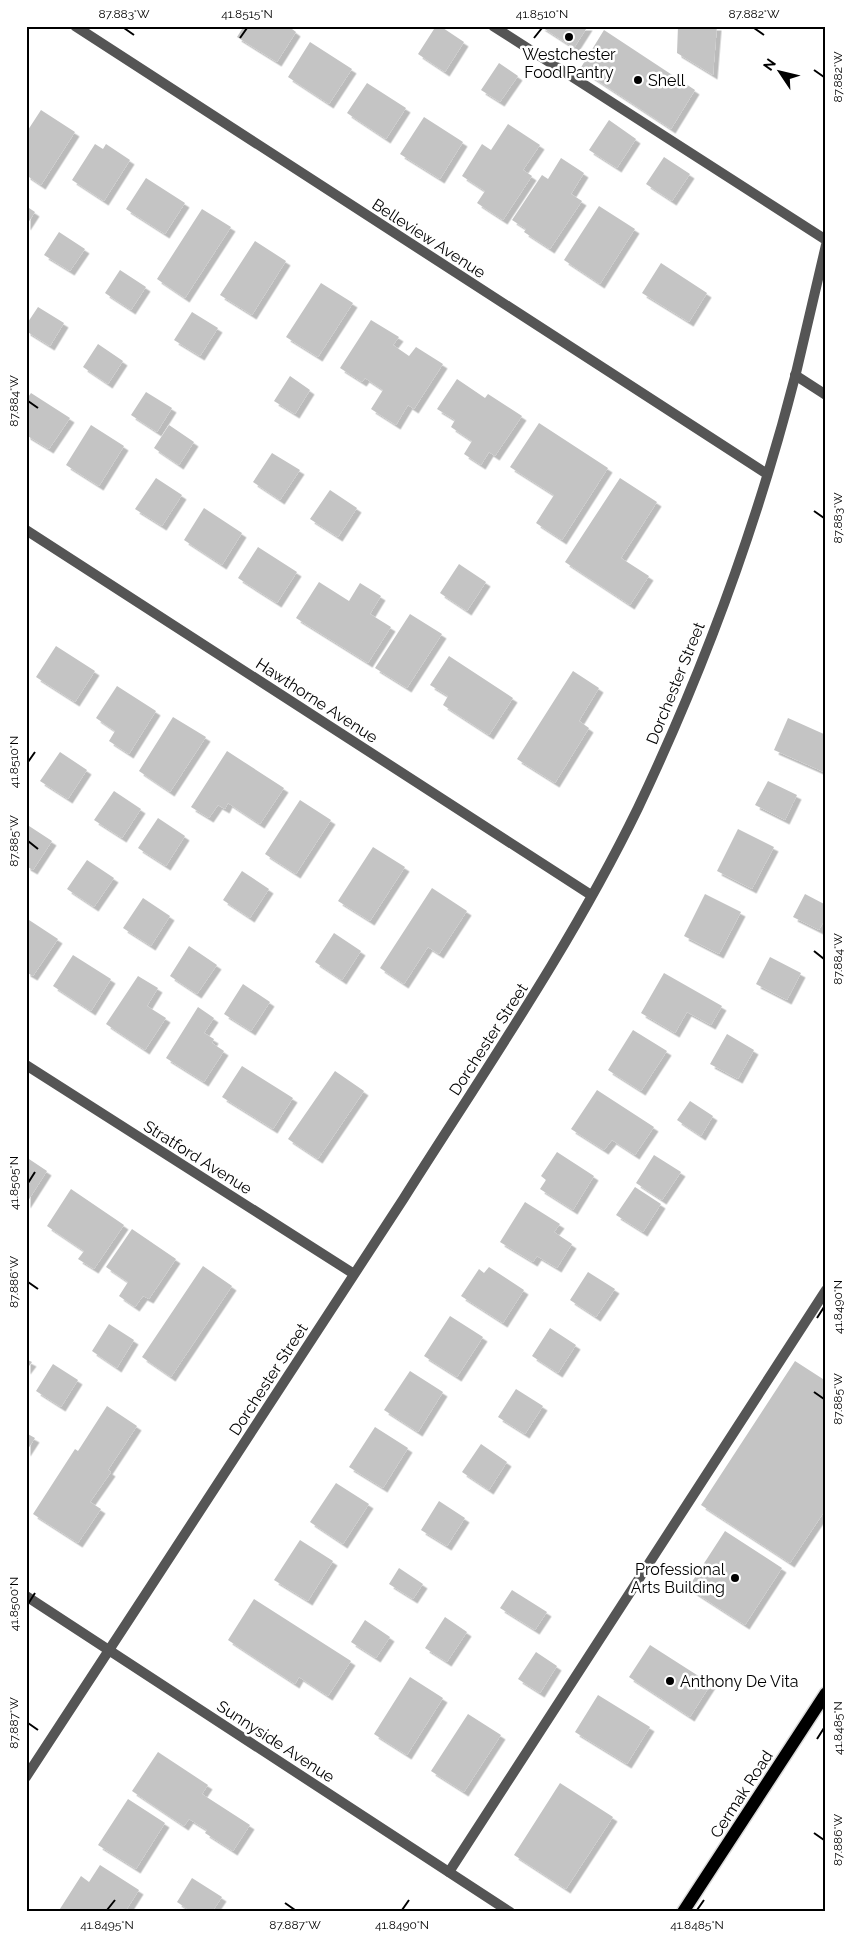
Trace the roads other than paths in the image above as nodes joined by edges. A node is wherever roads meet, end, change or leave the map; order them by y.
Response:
1 (75, 26) edge
2 (493, 26) edge
3 (826, 240) edge
4 (826, 245) edge
5 (795, 375) junction
6 (826, 395) edge
7 (767, 474) junction
8 (26, 530) edge
9 (592, 895) junction
10 (26, 1065) edge
11 (354, 1274) junction
12 (826, 1290) edge
13 (26, 1596) edge
14 (109, 1650) junction
15 (826, 1693) edge
16 (26, 1777) edge
17 (449, 1872) junction
18 (510, 1912) edge
19 (683, 1912) edge

1 - 7 street, Belleview Avenue
2 - 3 street
4 - 5 street, Dorchester Street
5 - 6 street
5 - 7 street, Dorchester Street
7 - 9 street, Dorchester Street
8 - 9 street, Hawthorne Avenue
9 - 11 street, Dorchester Street
10 - 11 street, Stratford Avenue
11 - 14 street, Dorchester Street
12 - 17 street
13 - 14 street, Sunnyside Avenue
14 - 16 street, Dorchester Street
14 - 17 street, Sunnyside Avenue
15 - 19 main road, Cermak Road
17 - 18 street, Sunnyside Avenue

